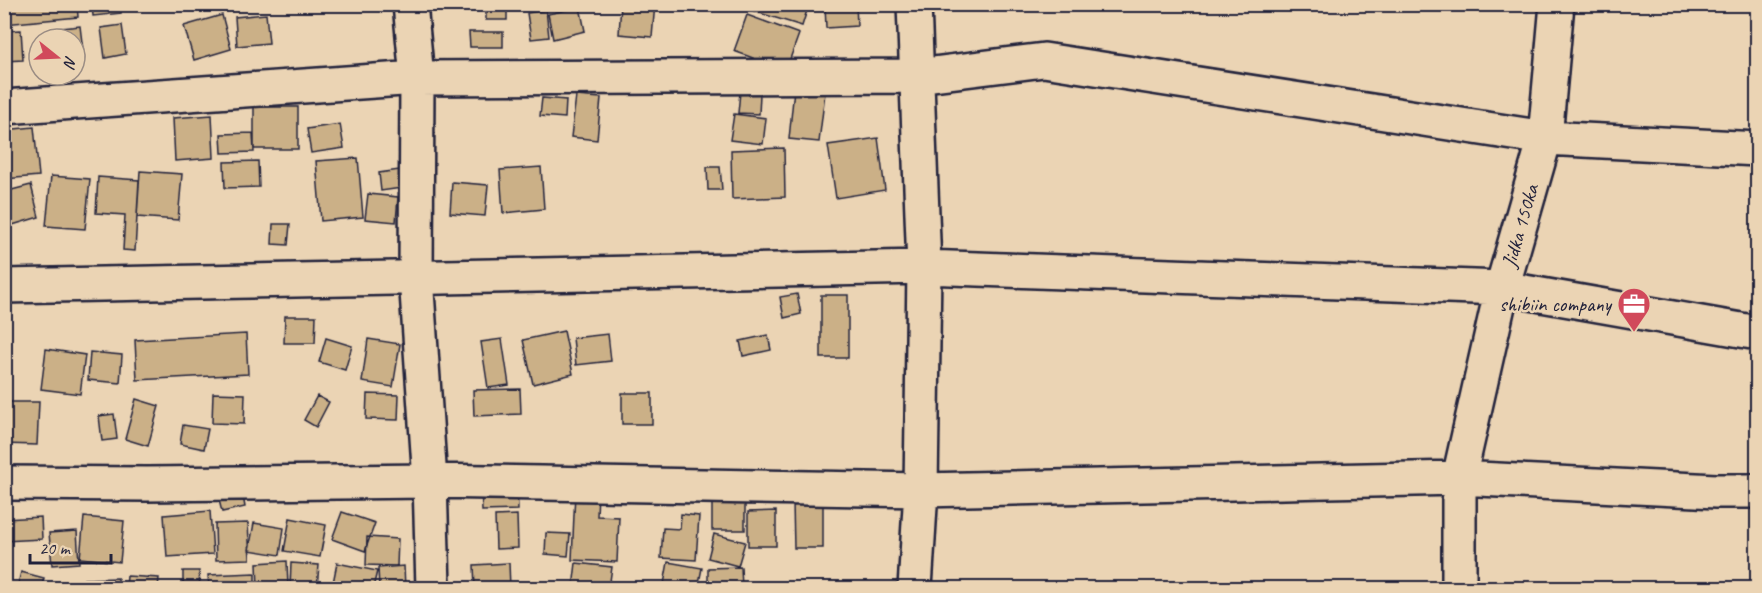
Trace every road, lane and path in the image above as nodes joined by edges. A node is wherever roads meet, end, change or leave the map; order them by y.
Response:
1 (410, 4) edge
2 (914, 4) edge
3 (1557, 4) edge
4 (917, 76) junction
5 (417, 78) junction
6 (4, 107) edge
7 (1545, 138) junction
8 (1758, 149) edge
9 (924, 267) junction
10 (416, 277) junction
11 (4, 286) edge
12 (1502, 288) junction
13 (1758, 333) edge
14 (1460, 478) junction
15 (430, 481) junction
16 (4, 483) edge
17 (921, 490) junction
18 (1758, 491) edge
19 (433, 588) edge
20 (915, 588) edge
21 (1459, 588) edge

1 - 5 street
2 - 4 street
3 - 7 street, Jidka 150ka
4 - 5 street
4 - 7 street
4 - 9 street
5 - 6 street
5 - 10 street
7 - 8 street
7 - 12 street, Jidka 150ka
9 - 10 street
9 - 12 street
9 - 17 street
10 - 11 street
10 - 15 street
12 - 13 street
12 - 14 street, Jidka 150ka
14 - 17 street
14 - 18 street
14 - 21 street, Jidka 150ka
15 - 16 street
15 - 17 street
15 - 19 street
17 - 20 street

